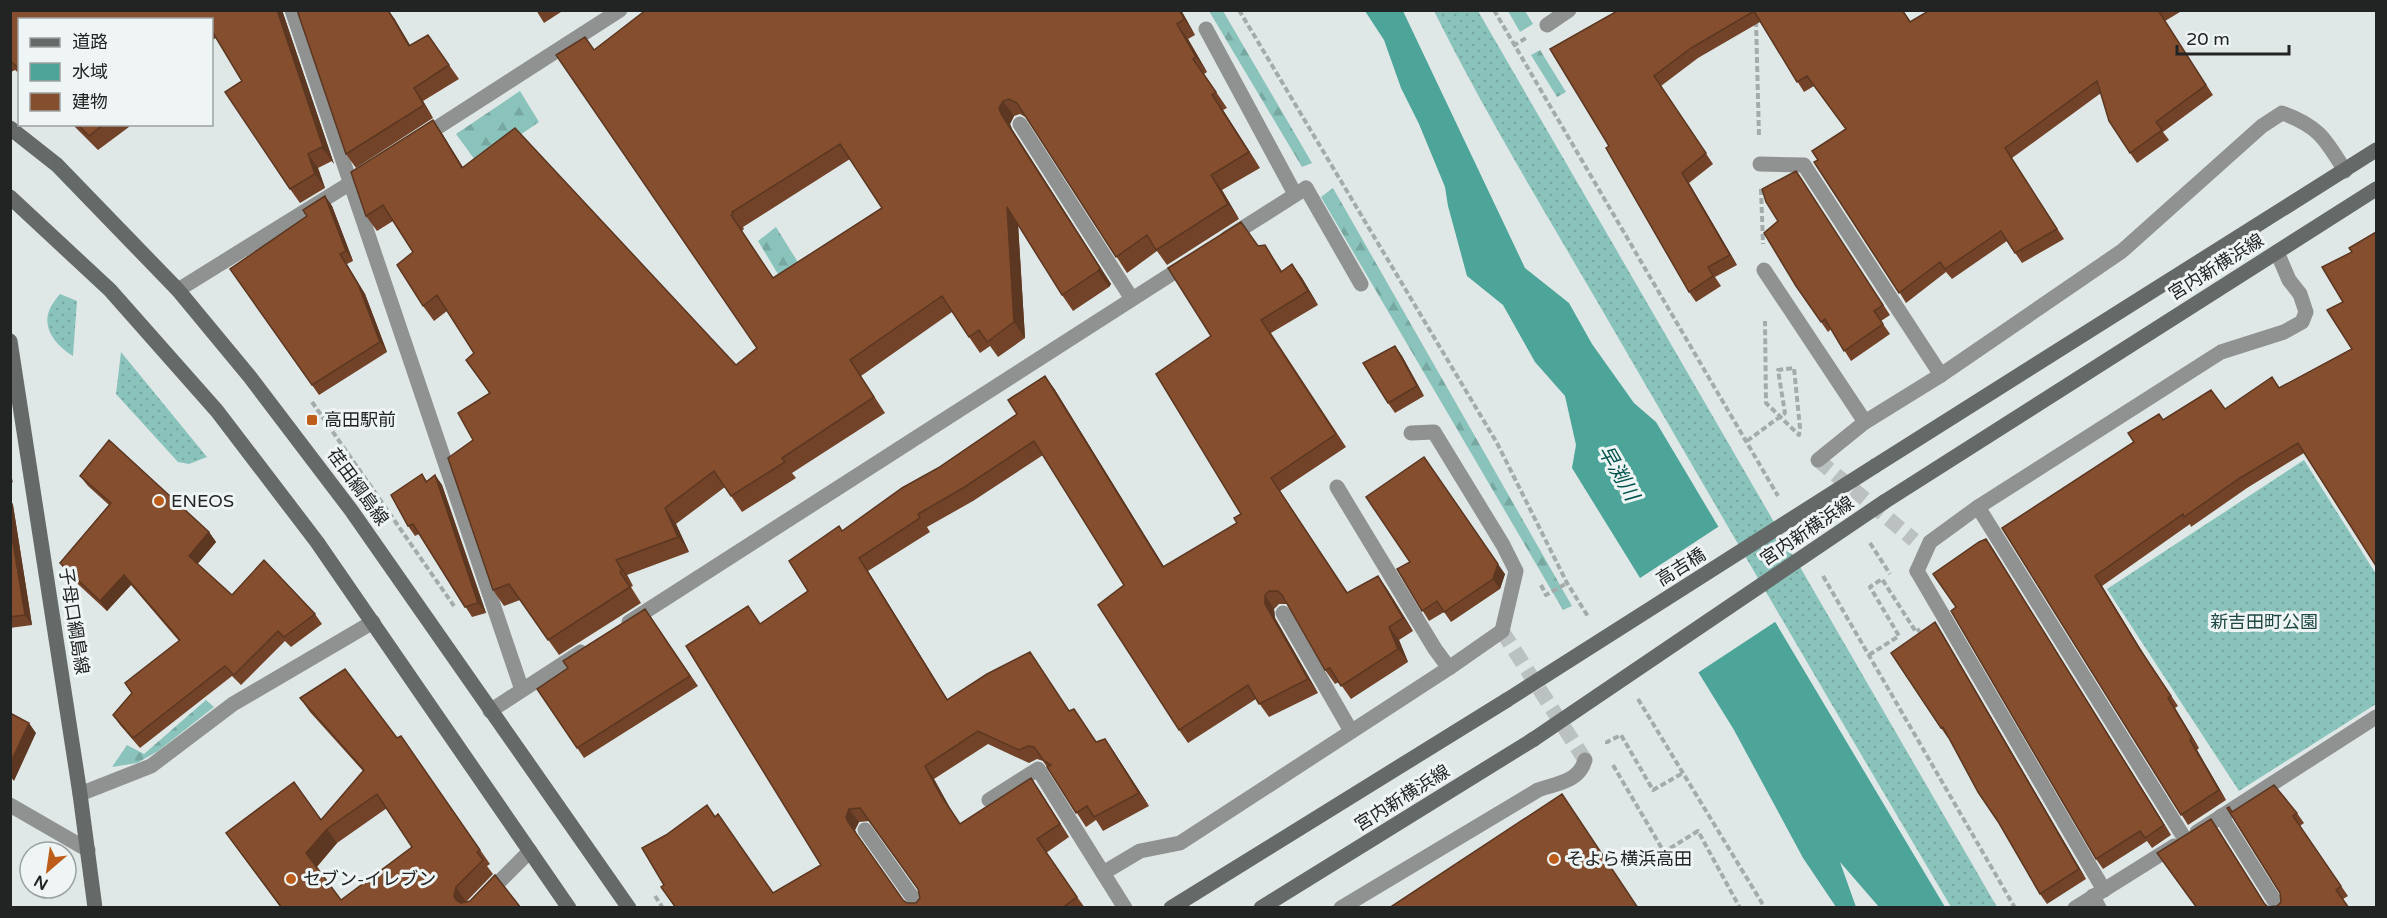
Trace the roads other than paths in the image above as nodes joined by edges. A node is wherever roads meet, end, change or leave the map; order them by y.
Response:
1 (292, 10) edge
2 (620, 10) edge
3 (1569, 10) edge
4 (1547, 25) dead end
5 (1206, 29) dead end
6 (1020, 124) edge
7 (10, 128) edge
8 (411, 145) edge
9 (2376, 150) edge
10 (1760, 164) road end
11 (371, 170) edge
12 (2345, 171) junction
13 (351, 183) junction
14 (2376, 189) edge
15 (1300, 191) junction
16 (10, 197) edge
17 (1218, 244) edge
18 (2277, 252) junction
19 (1199, 256) edge
20 (1764, 270) road end
21 (1361, 284) dead end
22 (178, 290) junction
23 (1132, 299) junction
24 (10, 341) edge
25 (12, 359) edge
26 (1941, 375) junction
27 (1865, 422) junction
28 (1411, 433) dead end
29 (1818, 460) dead end
30 (1875, 466) joint
31 (1337, 487) dead end
32 (1978, 507) junction
33 (1914, 540) tunnel mouth
34 (1930, 542) junction
35 (1283, 613) edge
36 (373, 622) junction
37 (612, 632) edge
38 (592, 645) edge
39 (1449, 668) junction
40 (522, 690) junction
41 (1507, 700) joint
42 (490, 711) junction
43 (2376, 717) edge
44 (1351, 731) junction
45 (1585, 760) dead end
46 (80, 794) junction
47 (989, 800) dead end
48 (10, 805) edge
49 (2221, 816) junction
50 (865, 830) edge
51 (2185, 839) junction
52 (88, 850) junction
53 (530, 851) junction
54 (1103, 873) junction
55 (2099, 898) edge
56 (95, 908) edge
57 (473, 908) edge
58 (569, 908) edge
59 (628, 908) edge
60 (920, 908) edge
61 (1125, 908) edge
62 (1171, 908) edge
63 (1261, 908) edge
64 (1341, 908) edge
65 (2075, 908) edge
66 (2279, 908) edge

1 - 13 street
2 - 8 street
3 - 4 street
5 - 15 street
6 - 23 street
7 - 22 street, 荏田綱島線
9 - 12 street, 宮内新横浜線
10 - 26 street
11 - 13 street
12 - 26 street
12 - 30 street, 宮内新横浜線
13 - 22 street
13 - 40 street
14 - 18 street, 宮内新横浜線
15 - 17 street
15 - 21 street
16 - 36 street
18 - 32 street
18 - 63 street, 宮内新横浜線, bridge
19 - 23 street
20 - 27 street
22 - 42 street, 荏田綱島線
23 - 37 street
24 - 25 street, 子母口綱島線
25 - 46 street, 子母口綱島線
26 - 27 street
27 - 29 street
28 - 39 street
30 - 41 street, 高吉橋, bridge
31 - 39 street
32 - 34 street
32 - 51 street
33 - 34 street
34 - 55 street
35 - 44 street
36 - 46 street
36 - 53 street
38 - 40 street
39 - 44 street
40 - 42 street
41 - 62 street, 宮内新横浜線
42 - 59 street, 荏田綱島線
43 - 49 street
44 - 54 street
45 - 64 street
46 - 52 street, 子母口綱島線
47 - 54 street
48 - 52 street
49 - 51 street
49 - 66 street
50 - 60 street
51 - 55 street
52 - 56 street, 子母口綱島線
53 - 57 street
53 - 58 street
54 - 61 street
55 - 65 street

